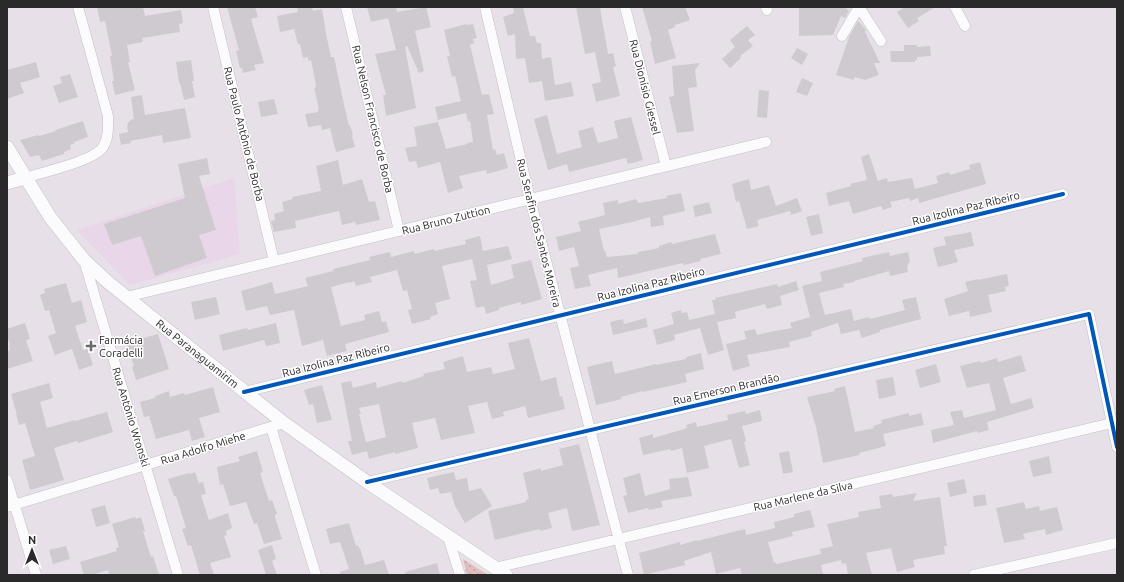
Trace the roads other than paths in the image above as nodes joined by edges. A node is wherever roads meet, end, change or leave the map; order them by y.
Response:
1 (78, 7) edge
2 (213, 7) edge
3 (346, 7) edge
4 (485, 7) edge
5 (625, 7) edge
6 (955, 7) edge
7 (965, 26) dead end
8 (842, 36) dead end
9 (881, 41) dead end
10 (766, 142) dead end
11 (7, 147) edge
12 (666, 166) junction
13 (26, 178) junction
14 (7, 183) edge
15 (1063, 194) dead end
16 (530, 199) junction
17 (399, 231) junction
18 (84, 260) junction
19 (274, 261) junction
20 (126, 297) junction
21 (560, 316) junction
22 (244, 392) junction
23 (284, 423) junction
24 (1112, 424) junction
25 (270, 427) junction
26 (590, 430) junction
27 (1117, 447) edge
28 (145, 465) junction
29 (7, 480) edge
30 (367, 482) junction
31 (11, 506) edge
32 (448, 537) junction
33 (619, 539) junction
34 (1117, 542) edge
35 (495, 568) junction
36 (36, 575) edge
37 (178, 575) edge
38 (316, 575) edge
39 (460, 575) edge
40 (506, 575) edge
41 (628, 575) edge
42 (974, 575) edge

1 - 13 street
2 - 19 street, Rua Paulo Antônio de Borba
3 - 17 street, Rua Nelson Francisco de Borba
4 - 16 street, Rua Serafin dos Santos Moreira
5 - 12 street, Rua Dionísio Giessel
6 - 7 street
8 - 9 street
10 - 12 street, Rua Bruno Zuttion
11 - 13 street, Rua Paranaguamirim
12 - 16 street, Rua Bruno Zuttion
13 - 14 street
13 - 18 street, Rua Paranaguamirim
15 - 21 street, Rua Izolina Paz Ribeiro
16 - 17 street, Rua Bruno Zuttion
16 - 21 street, Rua Serafin dos Santos Moreira
17 - 19 street, Rua Bruno Zuttion
18 - 20 street, Rua Paranaguamirim
18 - 28 street, Rua Antônio Wronski
19 - 20 street, Rua Bruno Zuttion
20 - 22 street, Rua Paranaguamirim
21 - 22 street, Rua Izolina Paz Ribeiro
21 - 26 street, Rua Serafin dos Santos Moreira
22 - 23 street, Rua Paranaguamirim
23 - 25 street, Rua Adolfo Miehe
23 - 30 street, Rua Paranaguamirim
24 - 26 street, Rua Emerson Brandão
24 - 27 street
24 - 33 street, Rua Marlene da Silva
25 - 28 street, Rua Adolfo Miehe
25 - 38 street
26 - 30 street, Rua Emerson Brandão
26 - 33 street, Rua Serafin dos Santos Moreira
28 - 31 street, Rua Adolfo Miehe
28 - 37 street, Rua Antônio Wronski
29 - 31 street
30 - 32 street, Rua Paranaguamirim
31 - 36 street
32 - 35 street, Rua Paranaguamirim
32 - 39 street
33 - 35 street, Rua Marlene da Silva
33 - 41 street, Rua Serafin dos Santos Moreira
34 - 42 street
35 - 40 street, Rua Paranaguamirim

